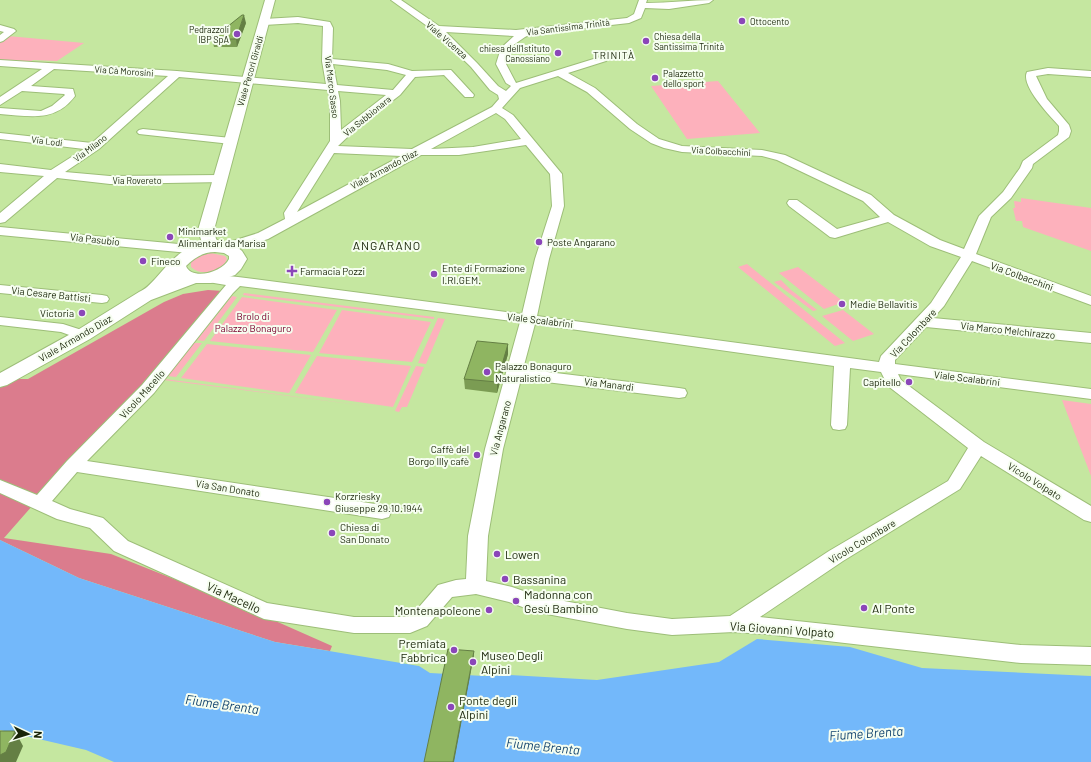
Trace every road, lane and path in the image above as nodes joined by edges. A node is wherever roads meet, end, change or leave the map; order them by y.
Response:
1 (270, 0) edge
2 (395, 0) edge
3 (709, 0) edge
4 (642, 5) edge
5 (264, 22) junction
6 (0, 28) edge
7 (437, 29) junction
8 (511, 37) junction
9 (0, 39) edge
10 (603, 59) dead end
11 (327, 61) junction
12 (0, 63) edge
13 (52, 66) junction
14 (559, 73) junction
15 (177, 74) junction
16 (412, 74) junction
17 (1091, 74) edge
18 (248, 80) junction
19 (516, 85) junction
20 (21, 88) junction
21 (332, 88) junction
22 (496, 88) junction
23 (396, 93) junction
24 (469, 95) dead end
25 (0, 102) edge
26 (500, 105) junction
27 (0, 111) edge
28 (143, 132) dead end
29 (0, 136) edge
30 (231, 141) junction
31 (530, 141) junction
32 (333, 145) junction
33 (94, 147) junction
34 (416, 152) junction
35 (0, 168) edge
36 (55, 173) junction
37 (220, 179) junction
38 (793, 203) dead end
39 (0, 208) edge
40 (13, 209) junction
41 (889, 218) junction
42 (0, 219) edge
43 (292, 219) junction
44 (206, 230) junction
45 (0, 231) edge
46 (262, 236) junction
47 (220, 248) junction
48 (968, 256) junction
49 (182, 258) junction
50 (235, 274) junction
51 (200, 278) junction
52 (6, 290) edge
53 (149, 295) junction
54 (102, 299) dead end
55 (1091, 301) edge
56 (0, 302) edge
57 (528, 319) junction
58 (0, 322) edge
59 (924, 322) junction
60 (83, 335) junction
61 (1091, 338) edge
62 (842, 362) junction
63 (887, 368) junction
64 (515, 373) junction
65 (0, 380) edge
66 (679, 393) dead end
67 (1091, 394) edge
68 (839, 425) dead end
69 (978, 446) junction
70 (73, 465) junction
71 (0, 486) edge
72 (40, 503) junction
73 (382, 512) dead end
74 (1091, 515) edge
75 (476, 586) junction
76 (734, 624) junction
77 (1091, 656) edge

1 - 5 main road, Viale Pecori Giraldi
2 - 7 street, Viale Vicenza
3 - 4 street
4 - 8 street, Via Santissima Trinità
5 - 11 street, Via Marco Sasso
5 - 18 main road, Viale Pecori Giraldi
6 - 9 street
7 - 8 street
7 - 22 street, Viale Vicenza
8 - 19 street
10 - 14 street
11 - 16 street
11 - 21 street, Via Marco Sasso
12 - 13 street, Via Cà Morosini
13 - 15 street, Via Cà Morosini
13 - 20 street
14 - 19 street
14 - 41 street, Via Colbacchini
15 - 18 street, Via Cà Morosini
15 - 33 street, Via Milano
16 - 23 street, Via Sabbionara
16 - 24 street
17 - 48 street, Via Colombare
18 - 21 street, Via Sabbionara
18 - 30 main road, Viale Pecori Giraldi
19 - 22 street
19 - 26 street, Viale Armando Diaz
20 - 25 street
20 - 27 street
21 - 23 street, Via Sabbionara
21 - 32 street, Via Marco Sasso
22 - 26 street
23 - 32 street, Via Sabbionara
26 - 31 street, Via Angarano
26 - 34 street, Viale Armando Diaz
28 - 30 street
29 - 33 street, Via Lodi
30 - 37 main road, Viale Pecori Giraldi
31 - 34 street, Via Sabbionara
31 - 57 street, Via Angarano
32 - 34 street, Via Sabbionara
32 - 43 street
33 - 36 street, Via Milano
34 - 43 street, Viale Armando Diaz
35 - 36 street, Via Rovereto
36 - 37 street, Via Rovereto
36 - 40 street, Via Milano
37 - 44 main road, Viale Pecori Giraldi
38 - 41 street
39 - 40 street
40 - 42 street, Via Milano
41 - 48 street, Via Colbacchini
43 - 46 street, Viale Armando Diaz
44 - 47 main road
44 - 49 main road, Viale Pecori Giraldi
45 - 49 street, Via Pasubio
46 - 47 street, Viale Armando Diaz
46 - 50 street, Viale Armando Diaz
47 - 49 main road, Viale Armando Diaz
47 - 50 main road
48 - 55 street, Via Colbacchini
48 - 59 street, Via Colombare
49 - 51 main road
49 - 53 main road, Viale Armando Diaz
50 - 51 main road, Viale Armando Diaz
50 - 57 street, Viale Scalabrini
50 - 70 street, Vicolo Macello
51 - 53 main road, Viale Armando Diaz
52 - 54 street, Via Cesare Battisti
52 - 56 street
53 - 60 main road, Viale Armando Diaz
57 - 62 street, Viale Scalabrini
57 - 64 street, Via Angarano
58 - 60 street
59 - 61 street, Via Marco Melchirazzo
59 - 63 street, Via Colombare
60 - 65 main road, Viale Armando Diaz
62 - 63 street, Viale Scalabrini
62 - 68 street
63 - 67 street, Viale Scalabrini
63 - 69 street, Via Colombare
64 - 66 street, Via Manardi
64 - 75 street, Via Angarano
69 - 74 street, Vicolo Volpato
69 - 76 street, Vicolo Colombare
70 - 72 street, Vicolo Macello
70 - 73 street, Via San Donato
71 - 72 street, Via Macello
72 - 75 street, Via Macello
75 - 76 street, Via Giovanni Volpato
76 - 77 street, Via Giovanni Volpato

